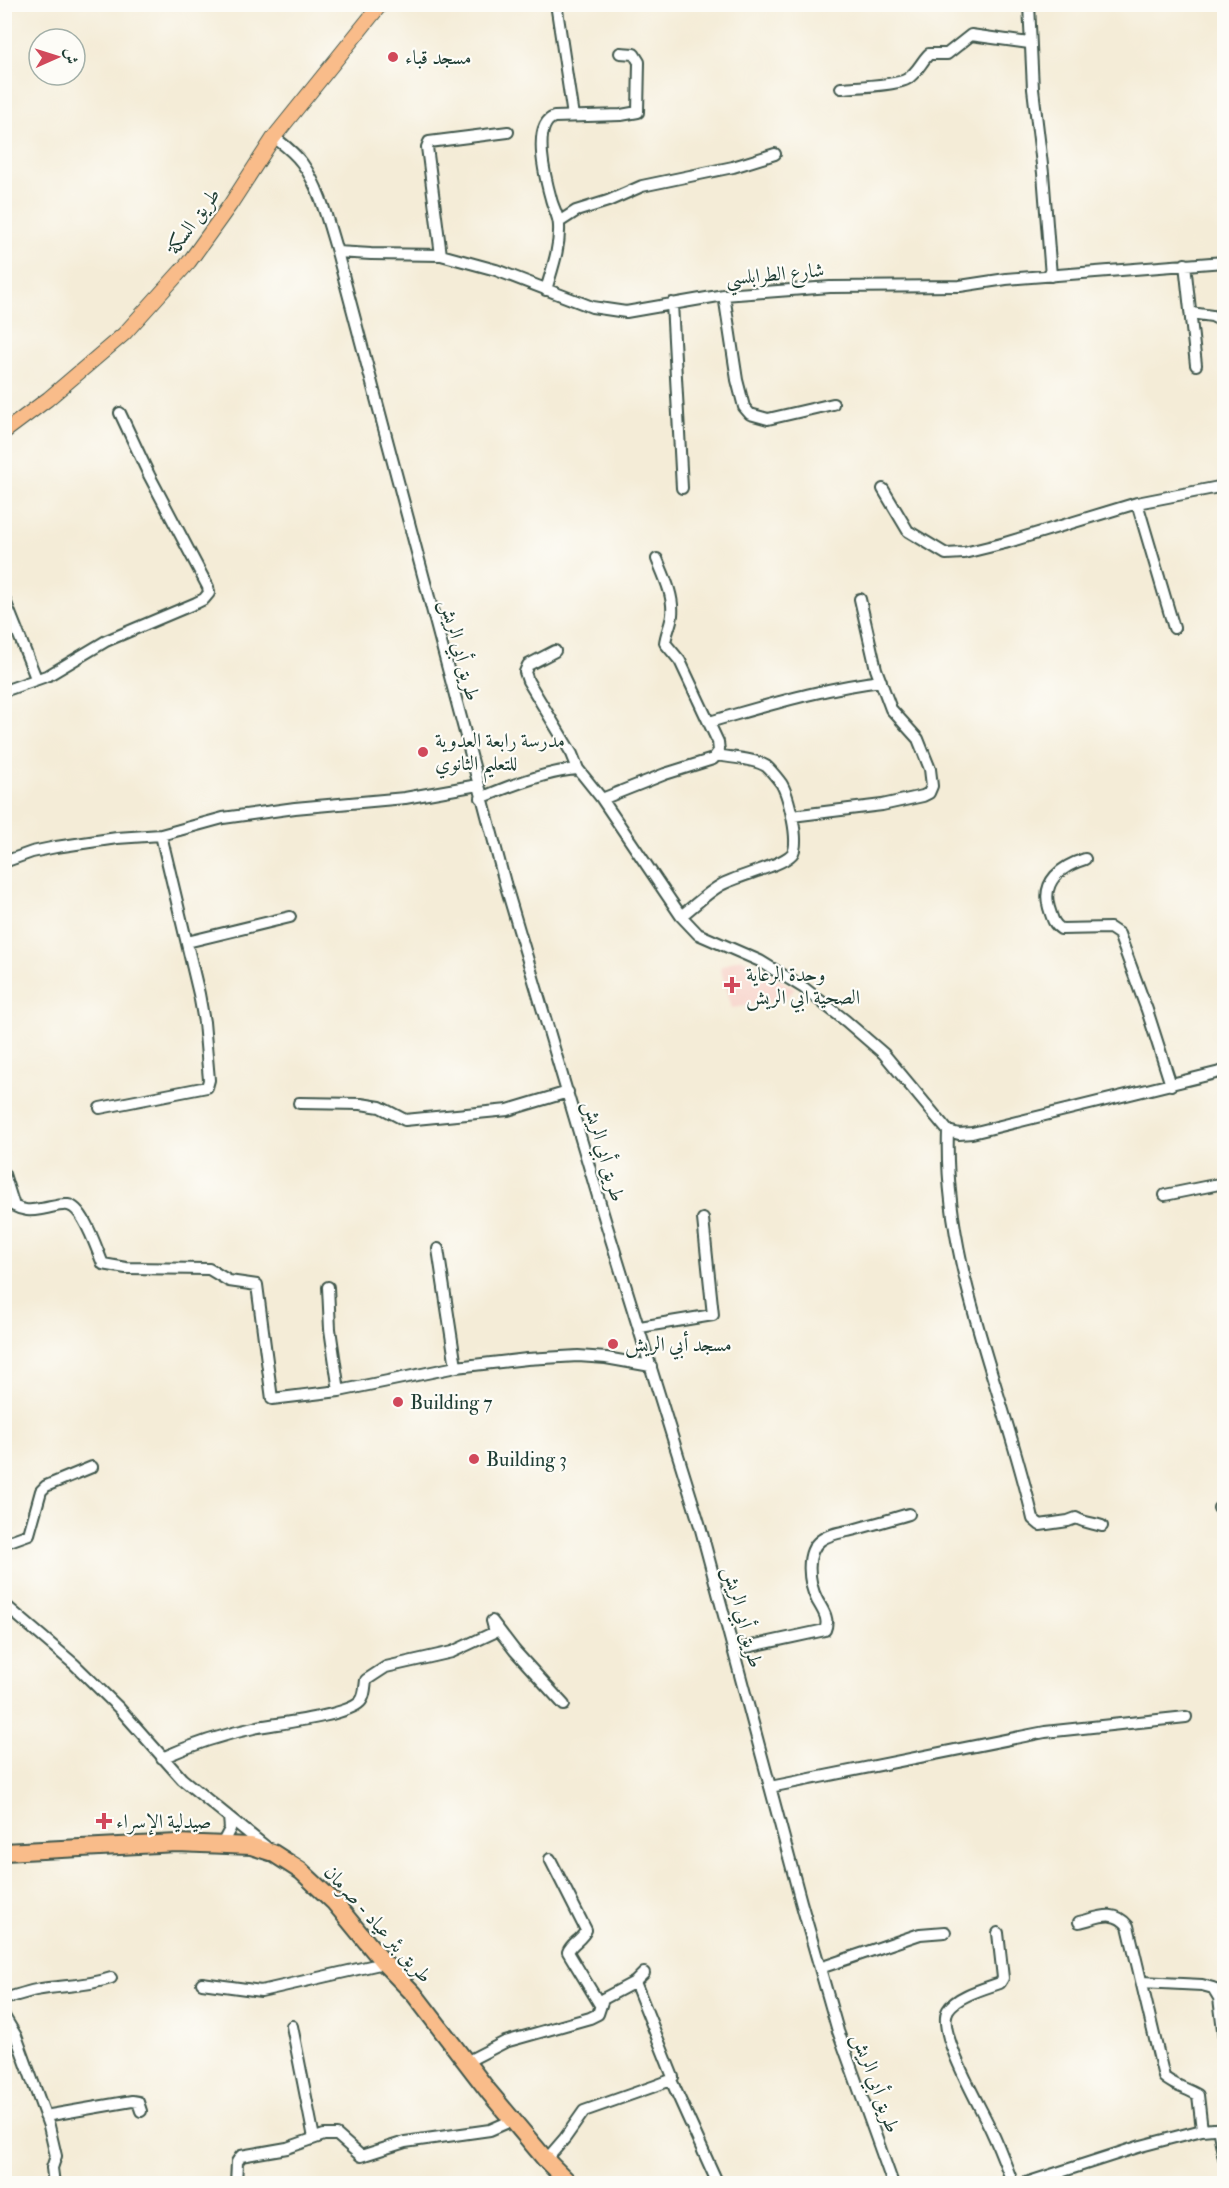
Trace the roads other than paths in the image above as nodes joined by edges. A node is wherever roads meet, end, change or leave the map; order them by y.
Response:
1 (381, 4) edge
2 (1029, 4) edge
3 (557, 10) dead end
4 (1029, 43) junction
5 (620, 53) dead end
6 (841, 88) dead end
7 (573, 116) junction
8 (508, 132) dead end
9 (274, 136) junction
10 (775, 154) dead end
11 (559, 222) junction
12 (337, 252) junction
13 (441, 255) junction
14 (1224, 262) edge
15 (1185, 264) junction
16 (1051, 276) junction
17 (546, 290) junction
18 (723, 295) junction
19 (672, 303) junction
20 (1191, 313) junction
21 (1224, 322) edge
22 (1196, 365) dead end
23 (833, 404) dead end
24 (120, 413) dead end
25 (4, 432) edge
26 (1224, 486) edge
27 (681, 488) dead end
28 (883, 489) dead end
29 (1137, 503) junction
30 (657, 559) dead end
31 (4, 598) edge
32 (860, 599) dead end
33 (1174, 628) dead end
34 (555, 651) dead end
35 (36, 678) junction
36 (881, 681) junction
37 (4, 691) edge
38 (709, 722) junction
39 (716, 755) junction
40 (578, 769) junction
41 (478, 785) junction
42 (482, 798) junction
43 (602, 799) junction
44 (792, 816) junction
45 (161, 835) junction
46 (1085, 860) dead end
47 (4, 862) edge
48 (681, 916) junction
49 (290, 917) dead end
50 (187, 942) junction
51 (1224, 1071) edge
52 (1171, 1085) junction
53 (568, 1092) junction
54 (299, 1103) dead end
55 (100, 1108) dead end
56 (948, 1131) junction
57 (4, 1174) edge
58 (1224, 1183) edge
59 (1165, 1195) dead end
60 (703, 1219) dead end
61 (438, 1249) dead end
62 (328, 1287) dead end
63 (640, 1327) junction
64 (651, 1366) junction
65 (456, 1367) junction
66 (339, 1391) junction
67 (92, 1467) dead end
68 (909, 1514) dead end
69 (1101, 1526) dead end
70 (4, 1543) edge
71 (4, 1604) edge
72 (733, 1650) junction
73 (564, 1705) dead end
74 (1186, 1718) dead end
75 (162, 1758) junction
76 (770, 1786) junction
77 (229, 1817) junction
78 (222, 1844) junction
79 (4, 1852) edge
80 (273, 1853) junction
81 (550, 1859) dead end
82 (1079, 1922) dead end
83 (945, 1932) dead end
84 (998, 1933) dead end
85 (384, 1963) junction
86 (820, 1968) junction
87 (644, 1973) dead end
88 (111, 1978) dead end
89 (635, 1982) junction
90 (1142, 1982) junction
91 (202, 1983) dead end
92 (4, 1999) edge
93 (600, 2005) junction
94 (4, 2016) edge
95 (292, 2026) dead end
96 (1224, 2038) edge
97 (466, 2062) junction
98 (671, 2080) junction
99 (141, 2111) dead end
100 (45, 2116) junction
101 (513, 2120) junction
102 (1221, 2128) edge
103 (1202, 2130) junction
104 (314, 2138) junction
105 (1224, 2158) edge
106 (546, 2160) junction
107 (54, 2184) edge
108 (236, 2184) edge
109 (570, 2184) edge
110 (718, 2184) edge
111 (893, 2184) edge
112 (1013, 2184) edge
113 (1023, 2184) edge

1 - 9 main road, طريق السكة
2 - 4 street
3 - 7 street
4 - 6 street
4 - 16 street
5 - 7 street
7 - 11 street
8 - 13 street
9 - 12 street, طريق أبي الريش
9 - 25 main road, طريق السكة
10 - 11 street
11 - 17 street
12 - 13 street, شارع الطرابلسي
12 - 41 street, طريق أبي الريش
13 - 17 street, شارع الطرابلسي
14 - 15 street, شارع الطرابلسي
15 - 16 street, شارع الطرابلسي
15 - 20 street
16 - 18 street, شارع الطرابلسي
17 - 19 street, شارع الطرابلسي
18 - 19 street, شارع الطرابلسي
18 - 23 street
19 - 27 street
20 - 21 street
20 - 22 street
24 - 35 street
26 - 29 street
28 - 29 street
29 - 33 street
30 - 38 street
31 - 35 street
32 - 36 street
34 - 40 street
35 - 37 street
36 - 38 street
36 - 44 street
38 - 39 street
39 - 43 street
39 - 44 street
40 - 42 street
40 - 43 street
41 - 42 street, طريق أبي الريش
41 - 45 street
42 - 53 street, طريق أبي الريش
43 - 48 street
44 - 48 street
45 - 47 street
45 - 50 street
46 - 52 street
48 - 56 street
49 - 50 street
50 - 55 street
51 - 52 street
52 - 56 street
53 - 54 street
53 - 63 street, طريق أبي الريش
56 - 69 street
57 - 66 street
58 - 59 street
60 - 63 street
61 - 65 street
62 - 66 street
63 - 64 street, طريق أبي الريش
64 - 65 street
64 - 72 street, طريق أبي الريش
65 - 66 street
67 - 70 street
68 - 72 street
71 - 75 street
72 - 76 street, طريق أبي الريش
73 - 75 street
74 - 76 street
75 - 77 street
76 - 86 street, طريق أبي الريش
77 - 78 street
77 - 80 street
78 - 79 highway, طريق بئر عياد - صرمان
78 - 80 highway, طريق بئر عياد - صرمان
80 - 85 highway, طريق بئر عياد - صرمان
81 - 93 street
82 - 90 street
83 - 86 street
84 - 112 street
85 - 91 street
85 - 97 highway, طريق بئر عياد - صرمان
86 - 111 street, طريق أبي الريش
87 - 89 street
88 - 92 street
89 - 93 street
89 - 98 street
90 - 96 street
90 - 103 street
93 - 97 street
94 - 100 street
95 - 104 street
97 - 101 highway, طريق بئر عياد - صرمان
98 - 106 street
98 - 110 street
99 - 100 street
100 - 107 street
101 - 104 street
101 - 106 highway, طريق بئر عياد - صرمان
102 - 103 street
102 - 105 street
103 - 113 street
104 - 108 street
106 - 109 highway, طريق بئر عياد - صرمان

